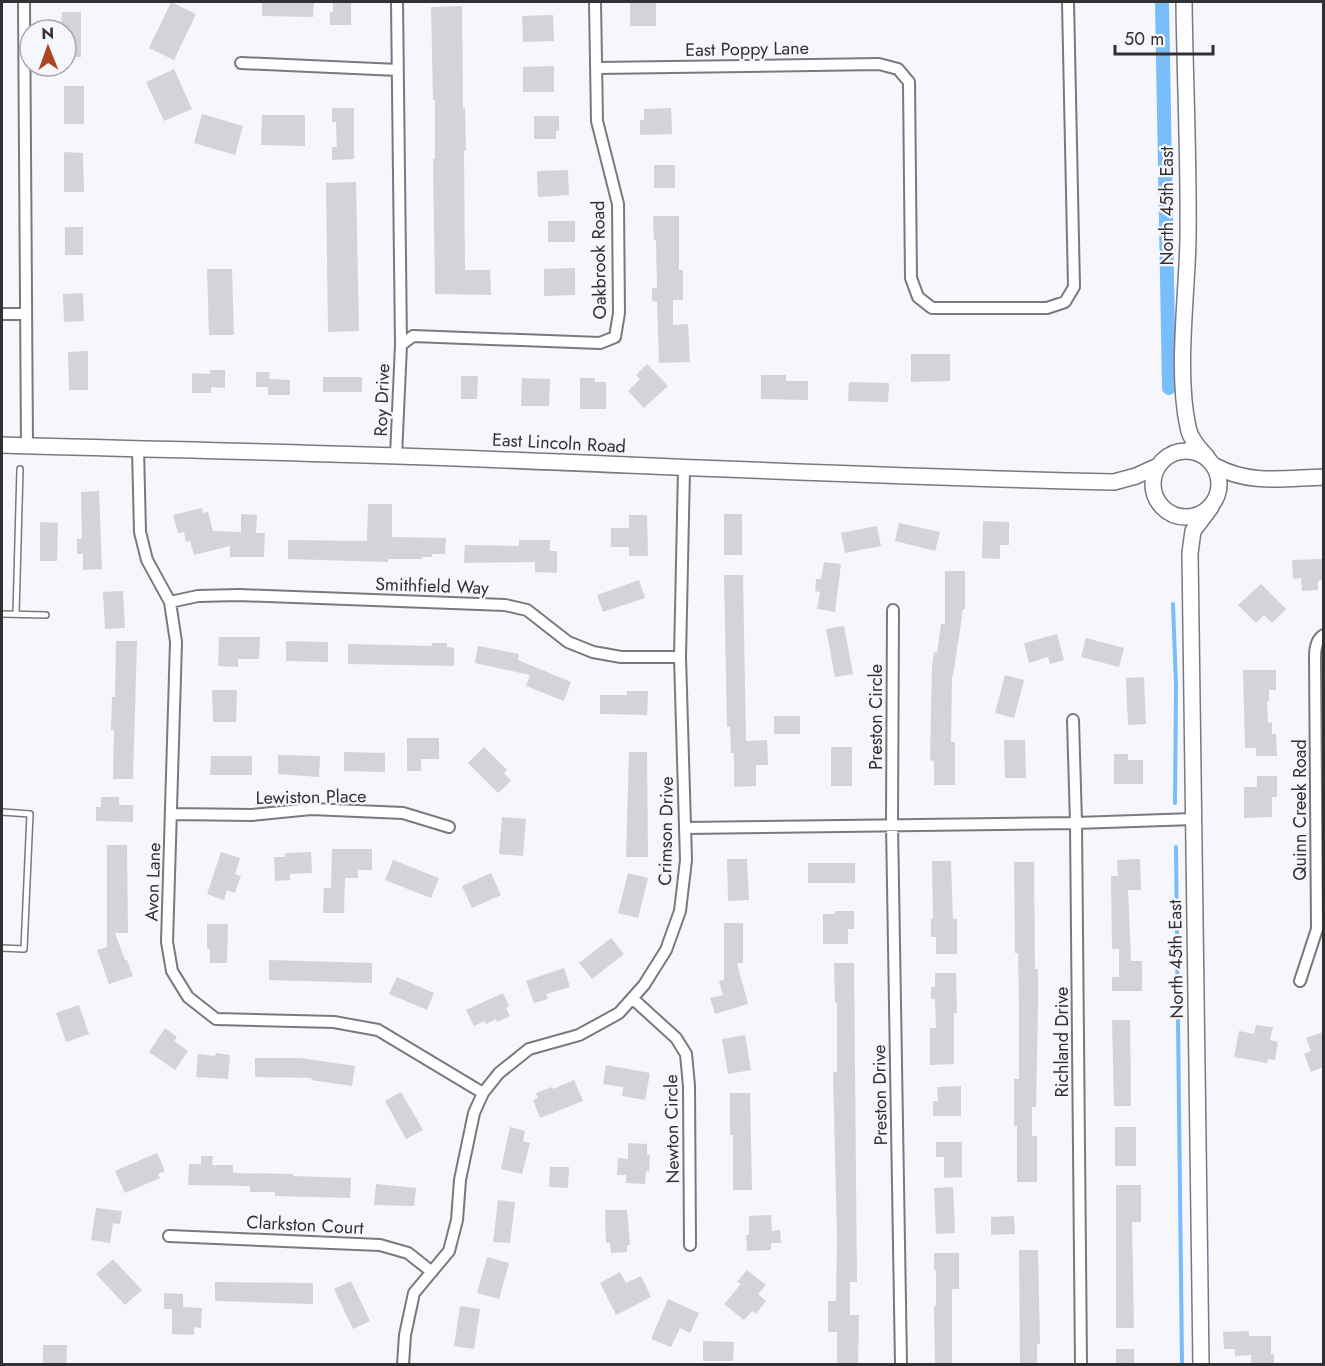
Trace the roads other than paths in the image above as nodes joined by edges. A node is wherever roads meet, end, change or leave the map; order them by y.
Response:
1 (24, 2) edge
2 (397, 2) edge
3 (595, 2) edge
4 (1068, 2) edge
5 (1184, 2) edge
6 (241, 63) dead end
7 (597, 68) junction
8 (398, 70) junction
9 (2, 314) edge
10 (26, 314) junction
11 (401, 345) junction
12 (1185, 410) junction
13 (2, 445) edge
14 (27, 446) junction
15 (138, 449) junction
16 (396, 456) junction
17 (1211, 461) junction
18 (1161, 462) junction
19 (20, 469) dead end
20 (684, 469) junction
21 (1323, 477) edge
22 (1253, 479) junction
23 (1114, 482) junction
24 (1157, 500) junction
25 (1214, 502) junction
26 (1170, 513) junction
27 (1190, 553) junction
28 (170, 602) junction
29 (892, 610) dead end
30 (2, 614) edge
31 (16, 614) junction
32 (46, 615) dead end
33 (1322, 635) edge
34 (680, 657) junction
35 (1073, 720) dead end
36 (2, 812) edge
37 (172, 814) junction
38 (1194, 819) junction
39 (1076, 823) junction
40 (892, 824) junction
41 (449, 827) dead end
42 (686, 828) junction
43 (1320, 874) edge
44 (2, 948) edge
45 (1300, 981) dead end
46 (632, 998) junction
47 (483, 1093) junction
48 (169, 1236) dead end
49 (690, 1245) dead end
50 (432, 1272) junction
51 (403, 1365) edge
52 (901, 1365) edge
53 (1081, 1365) edge
54 (1201, 1365) edge

1 - 10 street
2 - 8 street, Roy Drive
3 - 7 street, Oakbrook Road
4 - 7 street, East Poppy Lane
5 - 12 main road, North 45th East
6 - 8 street
7 - 11 street, Oakbrook Road
8 - 11 street, Roy Drive
9 - 10 street
10 - 14 street
11 - 16 street, Roy Drive
12 - 17 main road, North 45th East
12 - 18 main road, North 45th East
13 - 14 main road, East Lincoln Road
14 - 15 main road, East Lincoln Road
15 - 16 main road, East Lincoln Road
15 - 28 street, Avon Lane
16 - 20 main road, East Lincoln Road
17 - 18 main road
17 - 22 main road
17 - 25 main road
18 - 23 main road, East Lincoln Road
18 - 24 main road
19 - 31 lane
20 - 23 main road, East Lincoln Road
20 - 34 street, Crimson Drive
21 - 22 main road
22 - 25 main road
23 - 24 main road, East Lincoln Road
24 - 26 main road
25 - 26 main road
25 - 27 main road, North 45th East
26 - 27 main road, North 45th East
27 - 38 main road, North 45th East
28 - 34 street, Smithfield Way
28 - 37 street, Avon Lane
29 - 40 street, Preston Circle
30 - 31 lane
31 - 32 lane
33 - 43 street, Quinn Creek Road
34 - 42 street, Crimson Drive
35 - 39 street, Richland Drive
36 - 44 lane
37 - 41 street, Lewiston Place
37 - 47 street, Avon Lane
38 - 39 street
38 - 54 main road, North 45th East
39 - 40 street
39 - 53 street, Richland Drive
40 - 42 street
40 - 52 street, Preston Drive
42 - 46 street, Crimson Drive
43 - 45 street, Quinn Creek Road
46 - 47 street, Crimson Drive
46 - 49 street, Newton Circle
47 - 50 street, Crimson Drive
48 - 50 street, Clarkston Court
50 - 51 street, Crimson Drive

